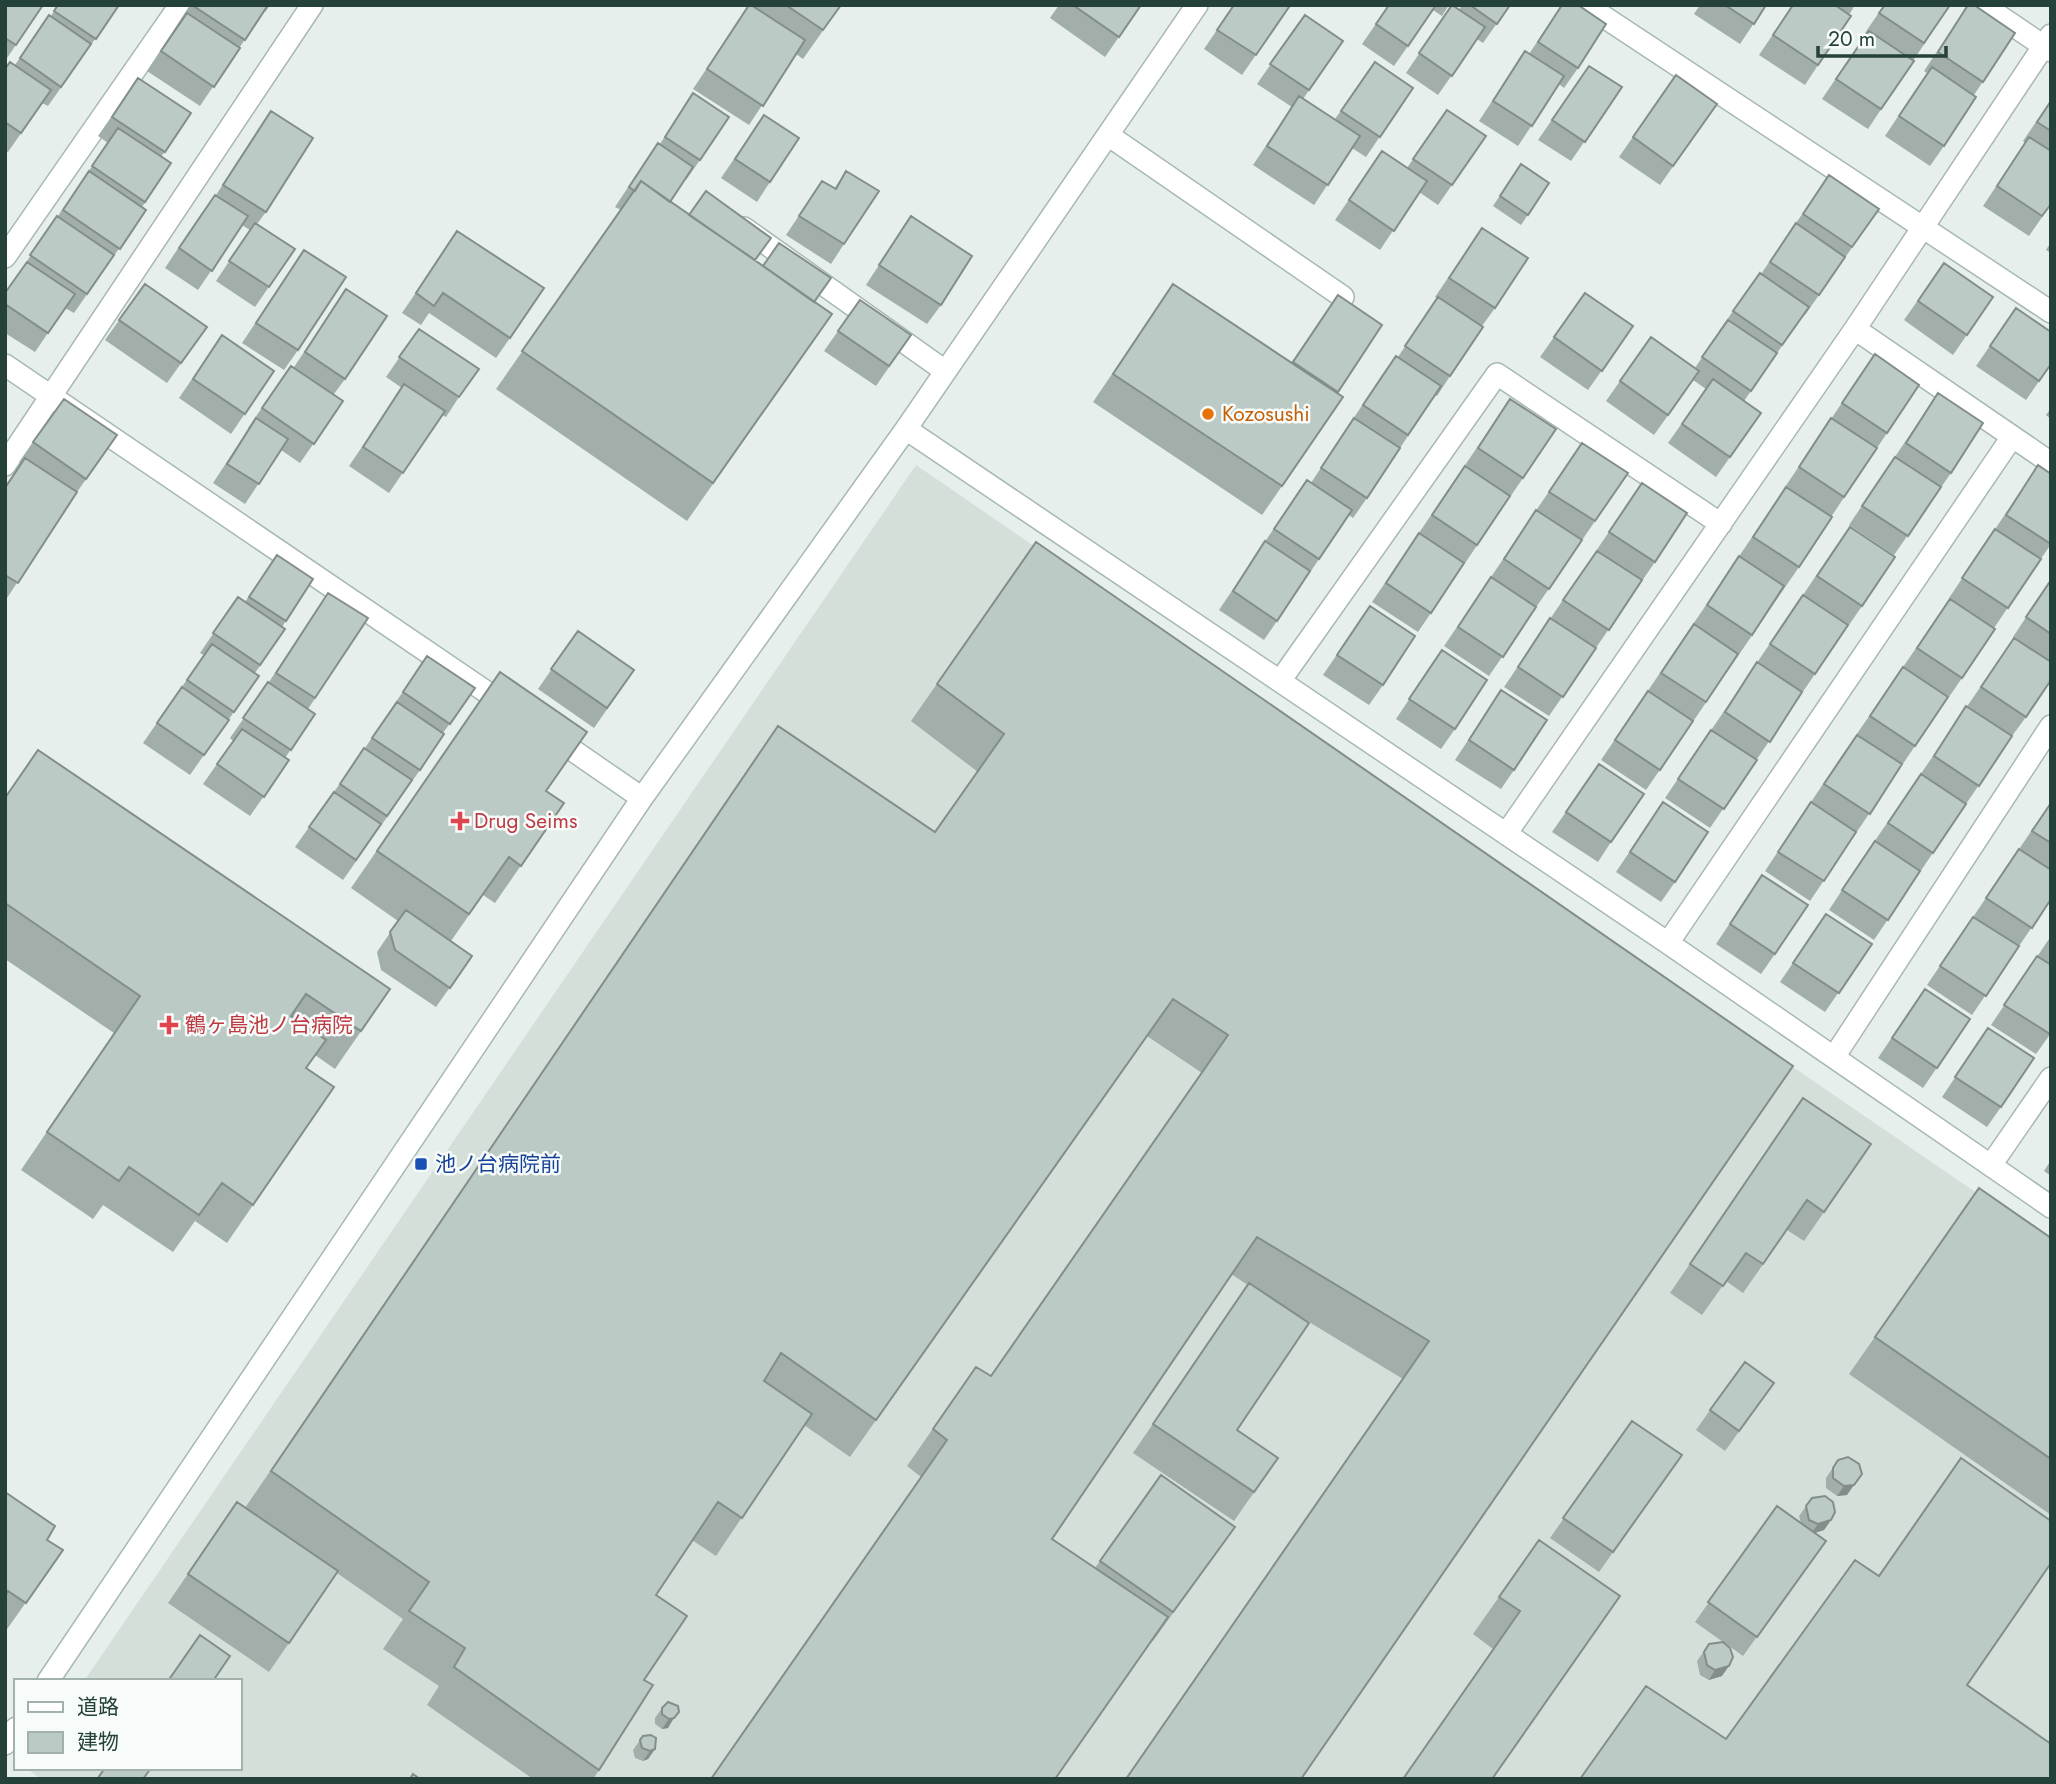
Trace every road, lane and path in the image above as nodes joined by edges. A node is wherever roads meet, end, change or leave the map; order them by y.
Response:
1 (180, 5) edge
2 (312, 5) edge
3 (1196, 5) edge
4 (1586, 5) edge
5 (1983, 5) edge
6 (2048, 44) edge
7 (1108, 135) junction
8 (731, 219) edge
9 (1924, 227) junction
10 (5, 257) edge
11 (1343, 298) edge
12 (2051, 312) edge
13 (1855, 330) junction
14 (5, 365) edge
15 (945, 371) junction
16 (52, 396) junction
17 (906, 429) junction
18 (2012, 437) junction
19 (2051, 463) edge
20 (5, 465) edge
21 (1721, 524) junction
22 (1280, 681) junction
23 (2051, 726) edge
24 (642, 798) junction
25 (1506, 834) junction
26 (1668, 943) junction
27 (1833, 1057) junction
28 (2051, 1078) edge
29 (1991, 1165) junction
30 (2051, 1207) edge
31 (49, 1679) edge

1 - 10 street
2 - 16 street
3 - 7 street
4 - 9 street
5 - 6 street
6 - 9 street
7 - 11 street
7 - 15 street
8 - 15 street
9 - 12 street
9 - 13 street
13 - 18 street
13 - 21 street
14 - 16 street
15 - 17 street
16 - 20 street
16 - 24 street
17 - 22 street
17 - 24 street
18 - 19 street
18 - 26 street
21 - 22 street
21 - 25 street
22 - 25 street
23 - 27 street
24 - 31 street
25 - 26 street
26 - 27 street
27 - 29 street
28 - 29 street
29 - 30 street

